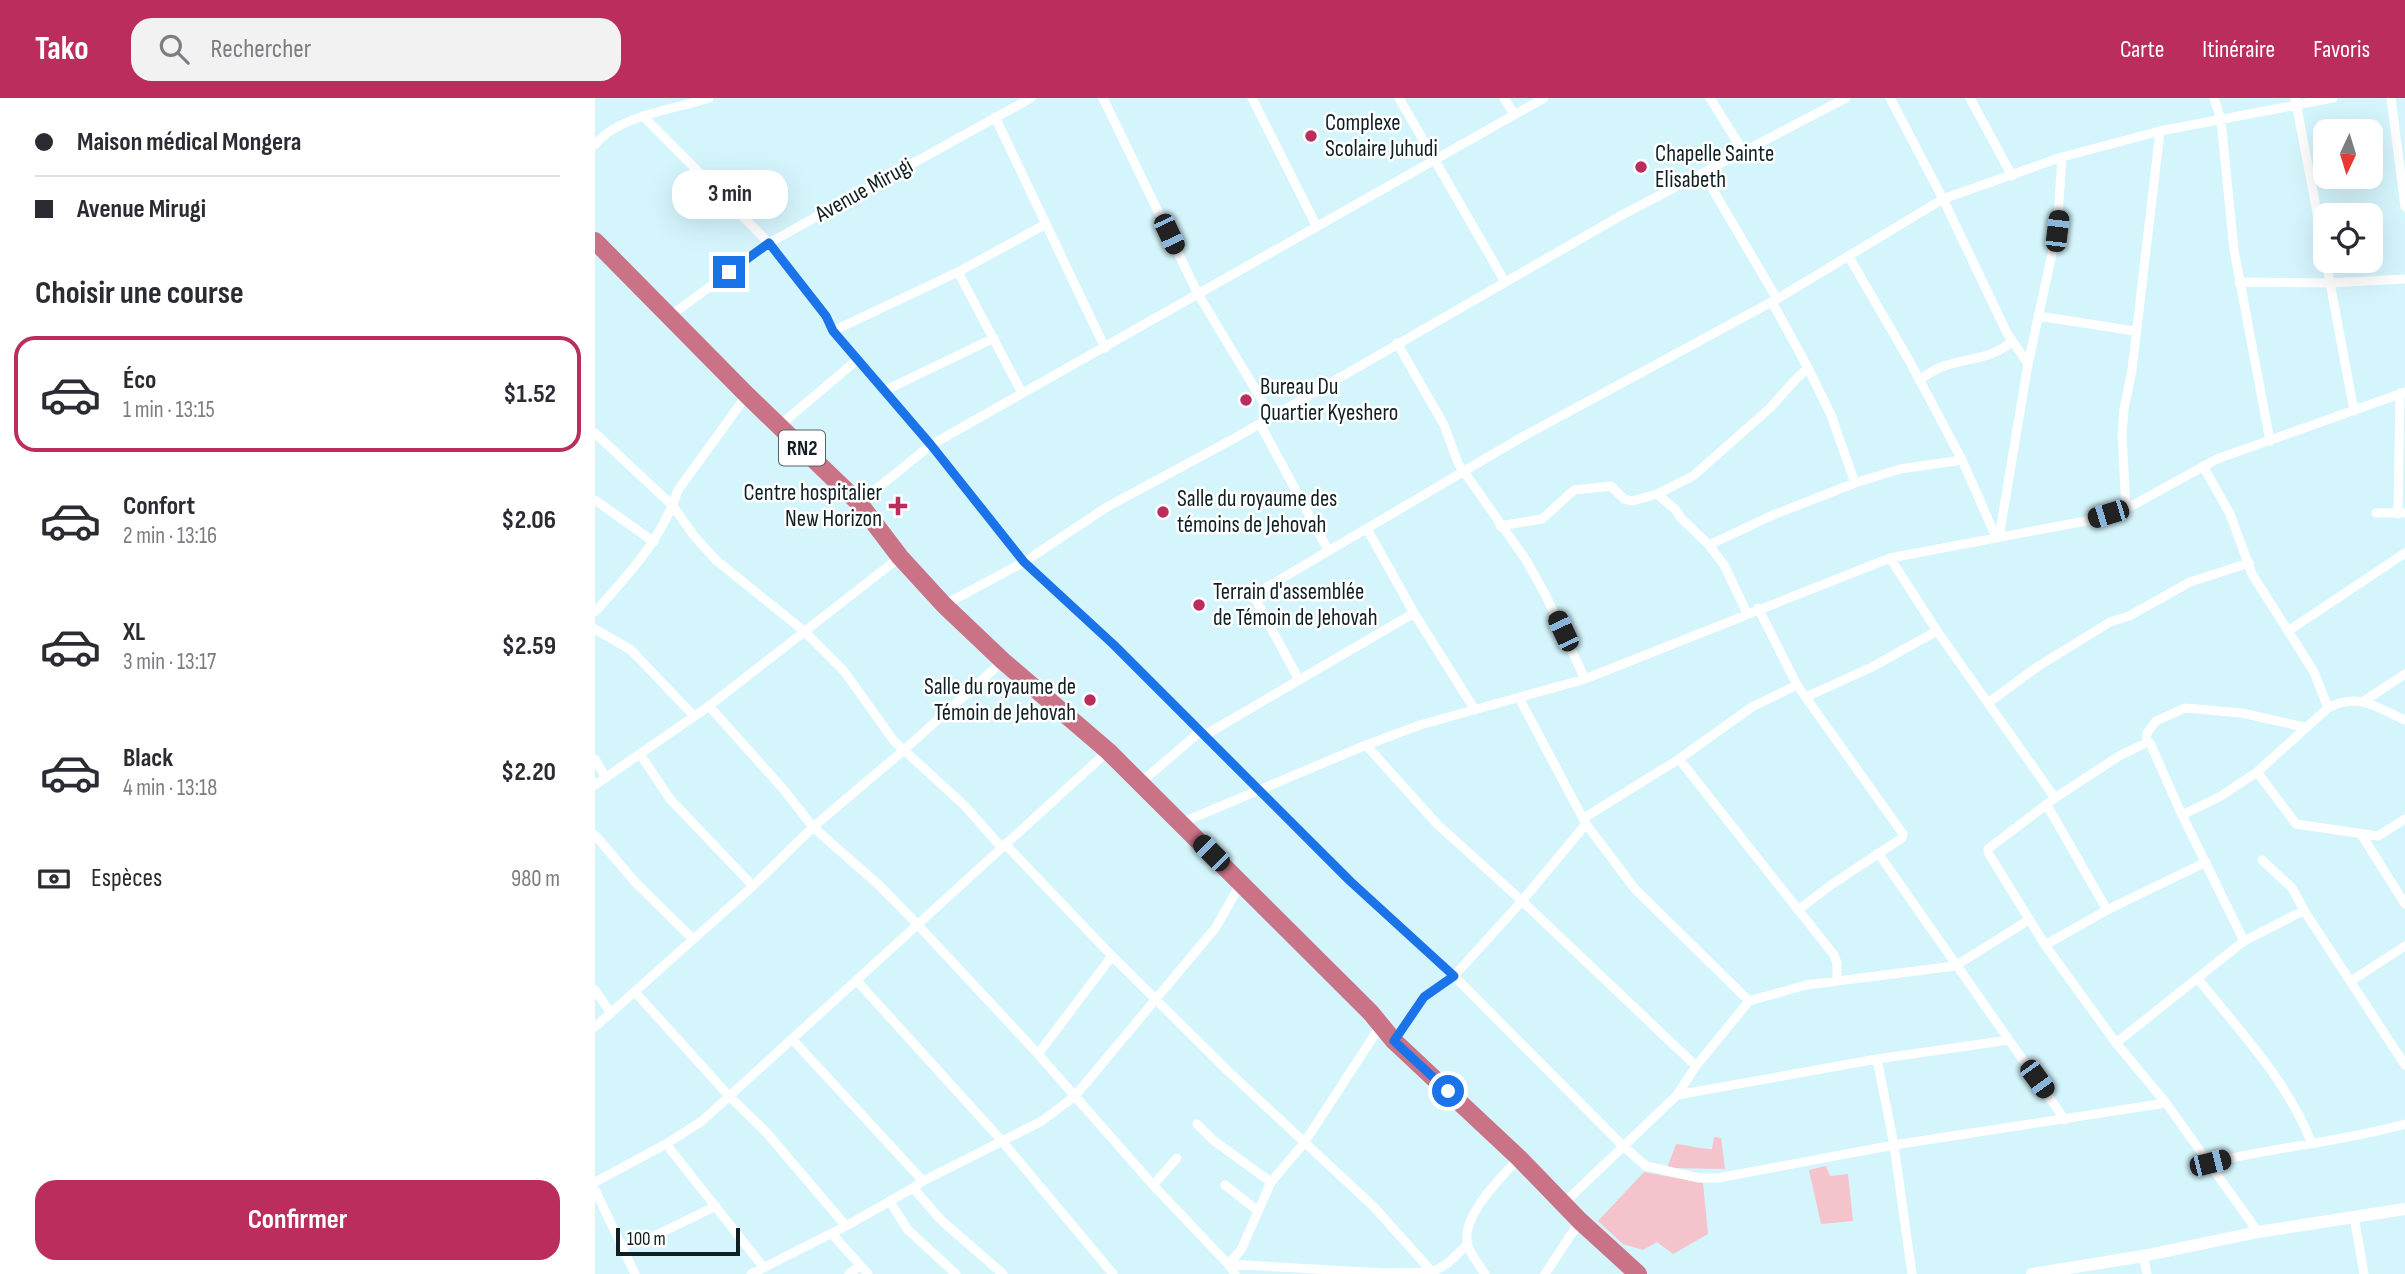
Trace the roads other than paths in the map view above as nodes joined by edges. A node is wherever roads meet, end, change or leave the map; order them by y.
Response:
1 (709, 98) edge
2 (1031, 98) edge
3 (1103, 98) edge
4 (1252, 98) edge
5 (1399, 98) edge
6 (1504, 98) edge
7 (1544, 98) edge
8 (1710, 98) edge
9 (1846, 98) edge
10 (1890, 98) edge
11 (1970, 98) edge
12 (2214, 98) edge
13 (2333, 98) edge
14 (2391, 98) edge
15 (2296, 102) edge
16 (1514, 114) junction
17 (643, 116) junction
18 (995, 117) junction
19 (2221, 120) junction
20 (2160, 131) junction
21 (595, 145) edge
22 (1743, 151) junction
23 (2062, 157) junction
24 (1434, 160) junction
25 (1703, 173) junction
26 (2012, 176) junction
27 (1943, 199) junction
28 (2315, 203) edge
29 (2405, 207) edge
30 (1046, 224) junction
31 (1317, 227) junction
32 (595, 241) edge
33 (769, 243) junction
34 (1849, 257) junction
35 (958, 272) junction
36 (2328, 273) edge
37 (2405, 279) edge
38 (1504, 282) junction
39 (2239, 282) junction
40 (2330, 284) junction
41 (1198, 294) junction
42 (1774, 301) junction
43 (670, 316) junction
44 (2038, 316) junction
45 (833, 331) junction
46 (2135, 331) junction
47 (994, 338) junction
48 (2012, 341) junction
49 (1397, 343) junction
50 (1105, 348) junction
51 (857, 360) junction
52 (2028, 365) junction
53 (1808, 368) junction
54 (1919, 380) junction
55 (884, 391) junction
56 (1022, 393) junction
57 (2403, 393) edge
58 (747, 395) junction
59 (2354, 411) junction
60 (1272, 417) junction
61 (1260, 424) junction
62 (779, 426) junction
63 (595, 433) edge
64 (2270, 441) junction
65 (931, 445) junction
66 (1962, 460) junction
67 (2203, 466) junction
68 (1464, 471) junction
69 (1855, 483) junction
70 (1657, 494) junction
71 (595, 500) edge
72 (859, 503) junction
73 (673, 506) junction
74 (2126, 509) junction
75 (2376, 513) dead end
76 (2401, 514) edge
77 (1500, 526) junction
78 (1367, 528) junction
79 (1998, 537) junction
80 (654, 542) junction
81 (1709, 545) junction
82 (1328, 550) junction
83 (2405, 553) edge
84 (900, 557) junction
85 (1890, 558) junction
86 (1024, 562) junction
87 (2249, 563) junction
88 (944, 605) junction
89 (1758, 608) junction
90 (595, 612) edge
91 (1414, 613) junction
92 (1747, 613) junction
93 (595, 629) edge
94 (804, 631) junction
95 (1937, 631) junction
96 (2288, 631) junction
97 (1003, 661) junction
98 (2405, 674) edge
99 (1585, 679) junction
100 (1299, 680) junction
101 (1797, 685) junction
102 (1806, 697) junction
103 (1519, 698) junction
104 (2364, 702) junction
105 (1988, 703) junction
106 (709, 706) junction
107 (2328, 708) junction
108 (1475, 710) junction
109 (694, 716) junction
110 (2405, 720) edge
111 (2304, 727) junction
112 (1203, 733) junction
113 (2146, 743) junction
114 (1366, 744) junction
115 (904, 750) junction
116 (1108, 751) junction
117 (640, 754) junction
118 (595, 759) edge
119 (1679, 759) junction
120 (2257, 772) junction
121 (606, 778) junction
122 (1140, 783) junction
123 (595, 785) edge
124 (1260, 790) junction
125 (2051, 801) junction
126 (2182, 815) junction
127 (2405, 819) edge
128 (1585, 821) junction
129 (1181, 823) junction
130 (813, 827) junction
131 (2361, 834) junction
132 (595, 835) edge
133 (1004, 847) junction
134 (1878, 853) junction
135 (2262, 860) dead end
136 (2206, 862) junction
137 (1241, 883) junction
138 (753, 886) junction
139 (1522, 901) junction
140 (2405, 904) edge
141 (1798, 910) junction
142 (2107, 910) junction
143 (2305, 912) junction
144 (2029, 920) junction
145 (917, 924) junction
146 (693, 939) junction
147 (2244, 941) junction
148 (2045, 945) junction
149 (2405, 946) edge
150 (1112, 957) junction
151 (1955, 966) junction
152 (1454, 976) junction
153 (2198, 979) junction
154 (857, 981) junction
155 (1837, 981) junction
156 (2351, 981) junction
157 (595, 990) edge
158 (635, 992) junction
159 (1157, 1000) junction
160 (1749, 1001) junction
161 (611, 1013) junction
162 (1381, 1025) junction
163 (595, 1027) edge
164 (792, 1039) junction
165 (2009, 1040) junction
166 (1394, 1041) junction
167 (2116, 1043) junction
168 (1038, 1054) junction
169 (1877, 1059) junction
170 (2405, 1065) edge
171 (1696, 1066) junction
172 (729, 1096) junction
173 (1075, 1096) junction
174 (1677, 1096) junction
175 (2166, 1103) junction
176 (2065, 1120) junction
177 (1197, 1124) dead end
178 (2405, 1124) edge
179 (1002, 1141) junction
180 (1304, 1143) junction
181 (666, 1144) junction
182 (2312, 1144) junction
183 (1622, 1145) junction
184 (1894, 1145) junction
185 (1177, 1158) dead end
186 (1519, 1158) junction
187 (2210, 1163) junction
188 (923, 1181) junction
189 (595, 1182) edge
190 (1272, 1182) junction
191 (1153, 1185) junction
192 (1225, 1185) dead end
193 (913, 1188) junction
194 (595, 1190) edge
195 (890, 1202) junction
196 (1564, 1203) junction
197 (716, 1206) junction
198 (2405, 1209) edge
199 (1258, 1211) junction
200 (2354, 1216) junction
201 (1580, 1221) junction
202 (846, 1226) junction
203 (2258, 1232) junction
204 (832, 1234) junction
205 (644, 1241) dead end
206 (1467, 1245) junction
207 (2143, 1256) junction
208 (1228, 1264) junction
209 (860, 1266) junction
210 (764, 1268) junction
211 (1434, 1273) edge
212 (635, 1274) edge
213 (751, 1274) edge
214 (849, 1274) edge
215 (868, 1274) edge
216 (956, 1274) edge
217 (1003, 1274) edge
218 (1113, 1274) edge
219 (1235, 1274) edge
220 (1485, 1274) edge
221 (1545, 1274) edge
222 (1638, 1274) edge
223 (1912, 1274) edge
224 (2032, 1274) edge
225 (2147, 1274) edge
226 (2364, 1274) edge

1 - 17 street
2 - 18 street, Avenue Mirugi
3 - 41 street
4 - 31 street
5 - 24 street
6 - 16 street
7 - 16 street
8 - 22 street
9 - 22 street
10 - 27 street
11 - 26 street
12 - 19 street
13 - 15 street
14 - 29 street
15 - 19 street
15 - 28 street
16 - 24 street
17 - 21 street
17 - 33 street
18 - 30 street
18 - 33 street, Avenue Mirugi
19 - 20 street
19 - 39 street
20 - 23 street
20 - 46 street
22 - 25 street
23 - 26 street
23 - 44 street
24 - 31 street
24 - 38 street
25 - 38 street
25 - 42 street
26 - 27 street
27 - 34 street
27 - 48 street
30 - 35 street
30 - 50 street
31 - 41 street
32 - 43 highway, RN2
33 - 43 street, Avenue Mirugi
33 - 45 street
34 - 42 street
34 - 54 street
35 - 45 street
35 - 47 street
36 - 40 street
37 - 40 street
38 - 49 street
39 - 40 street
39 - 64 street
40 - 59 street
41 - 50 street
41 - 60 street
42 - 53 street
42 - 68 street
43 - 58 highway, RN2
44 - 46 street
44 - 52 street
45 - 51 street
46 - 74 street
47 - 55 street
47 - 56 street
48 - 52 street
48 - 54 street
49 - 60 street
49 - 68 street
50 - 56 street
51 - 55 street
51 - 62 street
52 - 79 street
53 - 69 street
53 - 70 street
54 - 66 street
55 - 65 street
56 - 65 street
57 - 59 street
57 - 76 street
58 - 62 highway, RN2
58 - 73 street
59 - 64 street
60 - 61 street
61 - 82 street
61 - 86 street
62 - 72 highway, RN2
63 - 73 street
64 - 67 street
65 - 72 street
65 - 86 street
66 - 69 street
66 - 79 street
67 - 74 street
67 - 87 street
68 - 77 street
68 - 78 street
69 - 81 street
70 - 77 street
70 - 81 street
71 - 80 street
72 - 84 highway, RN2
73 - 80 street
73 - 94 street
74 - 79 street
75 - 76 street
77 - 99 street
78 - 82 street
78 - 91 street
79 - 85 street
80 - 90 street
81 - 92 street
82 - 100 street
83 - 96 street
84 - 88 highway, RN2
84 - 94 street
85 - 89 street
85 - 95 street
86 - 88 street
86 - 112 street
87 - 96 street
87 - 105 street
88 - 97 highway, RN2
89 - 92 street
89 - 101 street
91 - 100 street
91 - 108 street
92 - 99 street
93 - 109 street
94 - 106 street
94 - 115 street
95 - 102 street
95 - 105 street
96 - 107 street
97 - 115 street
97 - 116 highway, RN2
98 - 104 street
99 - 103 street
100 - 112 street
101 - 102 street
101 - 119 street
102 - 134 street
103 - 108 street
103 - 128 street
104 - 107 street
104 - 110 street
105 - 125 street
106 - 109 street
106 - 130 street
107 - 111 street
108 - 114 street
109 - 117 street
111 - 113 street
111 - 120 street
112 - 122 street
112 - 124 street
113 - 125 street
113 - 126 street
114 - 124 street
114 - 139 street
115 - 130 street
115 - 133 street
116 - 122 highway, RN2
116 - 133 street
117 - 121 street
117 - 138 street
118 - 121 street
119 - 128 street
119 - 141 street
120 - 126 street
120 - 131 street
121 - 123 street
122 - 129 highway, RN2
124 - 129 street
124 - 152 street
125 - 142 street
125 - 144 street
126 - 136 street
127 - 131 street
128 - 139 street
128 - 160 street
129 - 137 highway, RN2
130 - 138 street
130 - 145 street
131 - 140 street
132 - 146 street
133 - 145 street
133 - 150 street
134 - 141 street
134 - 151 street
135 - 143 street
136 - 142 street
136 - 147 street
137 - 159 street
137 - 162 highway, RN2
138 - 146 street
139 - 152 street
139 - 171 street
141 - 155 street
142 - 148 street
143 - 147 street
143 - 156 street
144 - 148 street
144 - 151 street
145 - 154 street
145 - 168 street
146 - 158 street
147 - 153 street
148 - 167 street
149 - 156 street
150 - 159 street
150 - 168 street
151 - 155 street
151 - 165 street
152 - 166 street
152 - 183 street
153 - 167 street
153 - 182 street
154 - 164 street
154 - 179 street
155 - 160 street
156 - 170 street
157 - 161 street
158 - 161 street
158 - 172 street
159 - 173 street
159 - 180 street
160 - 171 street
161 - 163 street
162 - 166 highway, RN2
162 - 180 street
164 - 172 street
164 - 188 street
165 - 169 street
165 - 176 street
166 - 186 highway, RN2
167 - 175 street
168 - 173 street
169 - 174 street
169 - 184 street
171 - 174 street
172 - 181 street
172 - 202 street
173 - 179 street
173 - 191 street
174 - 183 street
175 - 176 street
175 - 187 street
176 - 184 street
177 - 190 street
178 - 182 street
179 - 188 street
179 - 218 street
180 - 190 street
180 - 211 street
181 - 189 street
181 - 197 street
182 - 187 street
183 - 184 street
183 - 196 street
184 - 223 street
185 - 191 street
186 - 196 highway, RN2
186 - 206 street
187 - 203 street
188 - 193 street
190 - 199 street
191 - 208 street
192 - 199 street
193 - 195 street
193 - 217 street
194 - 212 street
195 - 202 street
195 - 216 street
196 - 201 highway, RN2
197 - 205 street
197 - 210 street
198 - 200 street
199 - 208 street
200 - 203 street
200 - 226 street
201 - 221 street
201 - 222 highway, RN2
202 - 204 street
203 - 207 street
204 - 209 street
204 - 210 street
206 - 211 street
206 - 220 street
207 - 224 street
207 - 225 street
208 - 211 street
208 - 219 street
209 - 214 street
209 - 215 street
210 - 213 street

